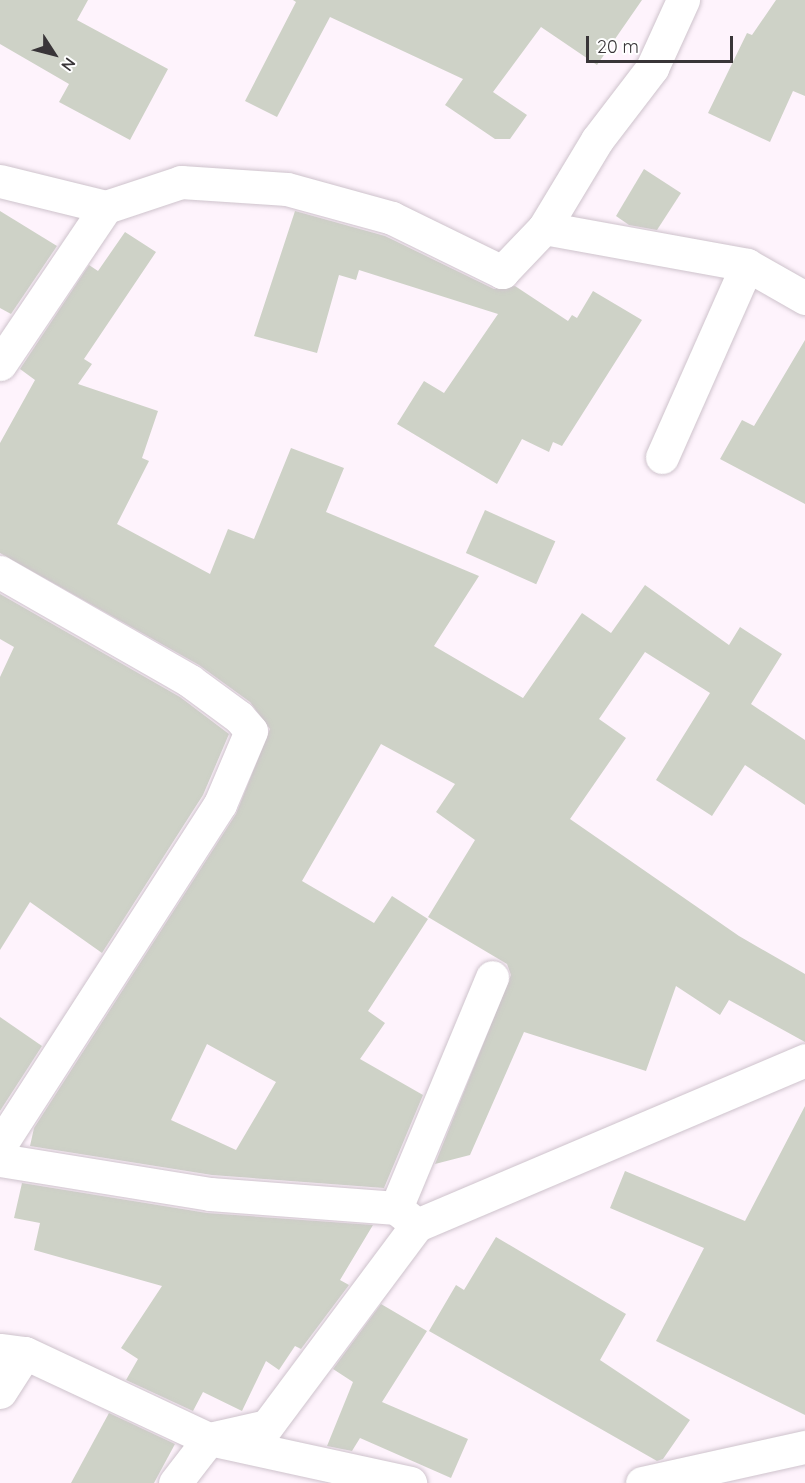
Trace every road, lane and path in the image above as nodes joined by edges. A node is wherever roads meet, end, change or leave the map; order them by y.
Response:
1 (683, 0) edge
2 (0, 181) edge
3 (106, 207) junction
4 (544, 228) junction
5 (747, 265) junction
6 (805, 298) edge
7 (0, 364) edge
8 (662, 458) dead end
9 (0, 572) edge
10 (492, 977) dead end
11 (805, 1060) edge
12 (0, 1146) edge
13 (0, 1160) edge
14 (407, 1217) junction
15 (12, 1352) edge
16 (0, 1392) edge
17 (209, 1439) junction
18 (805, 1447) edge
19 (174, 1483) edge
20 (410, 1483) edge
21 (642, 1483) edge

1 - 4 street
2 - 3 street
3 - 4 street
3 - 7 street
4 - 5 street
5 - 6 street
5 - 8 street
9 - 12 street
10 - 14 street
11 - 14 street
13 - 14 street
14 - 17 street
15 - 16 street
15 - 17 street
17 - 19 street
17 - 20 street
18 - 21 street

